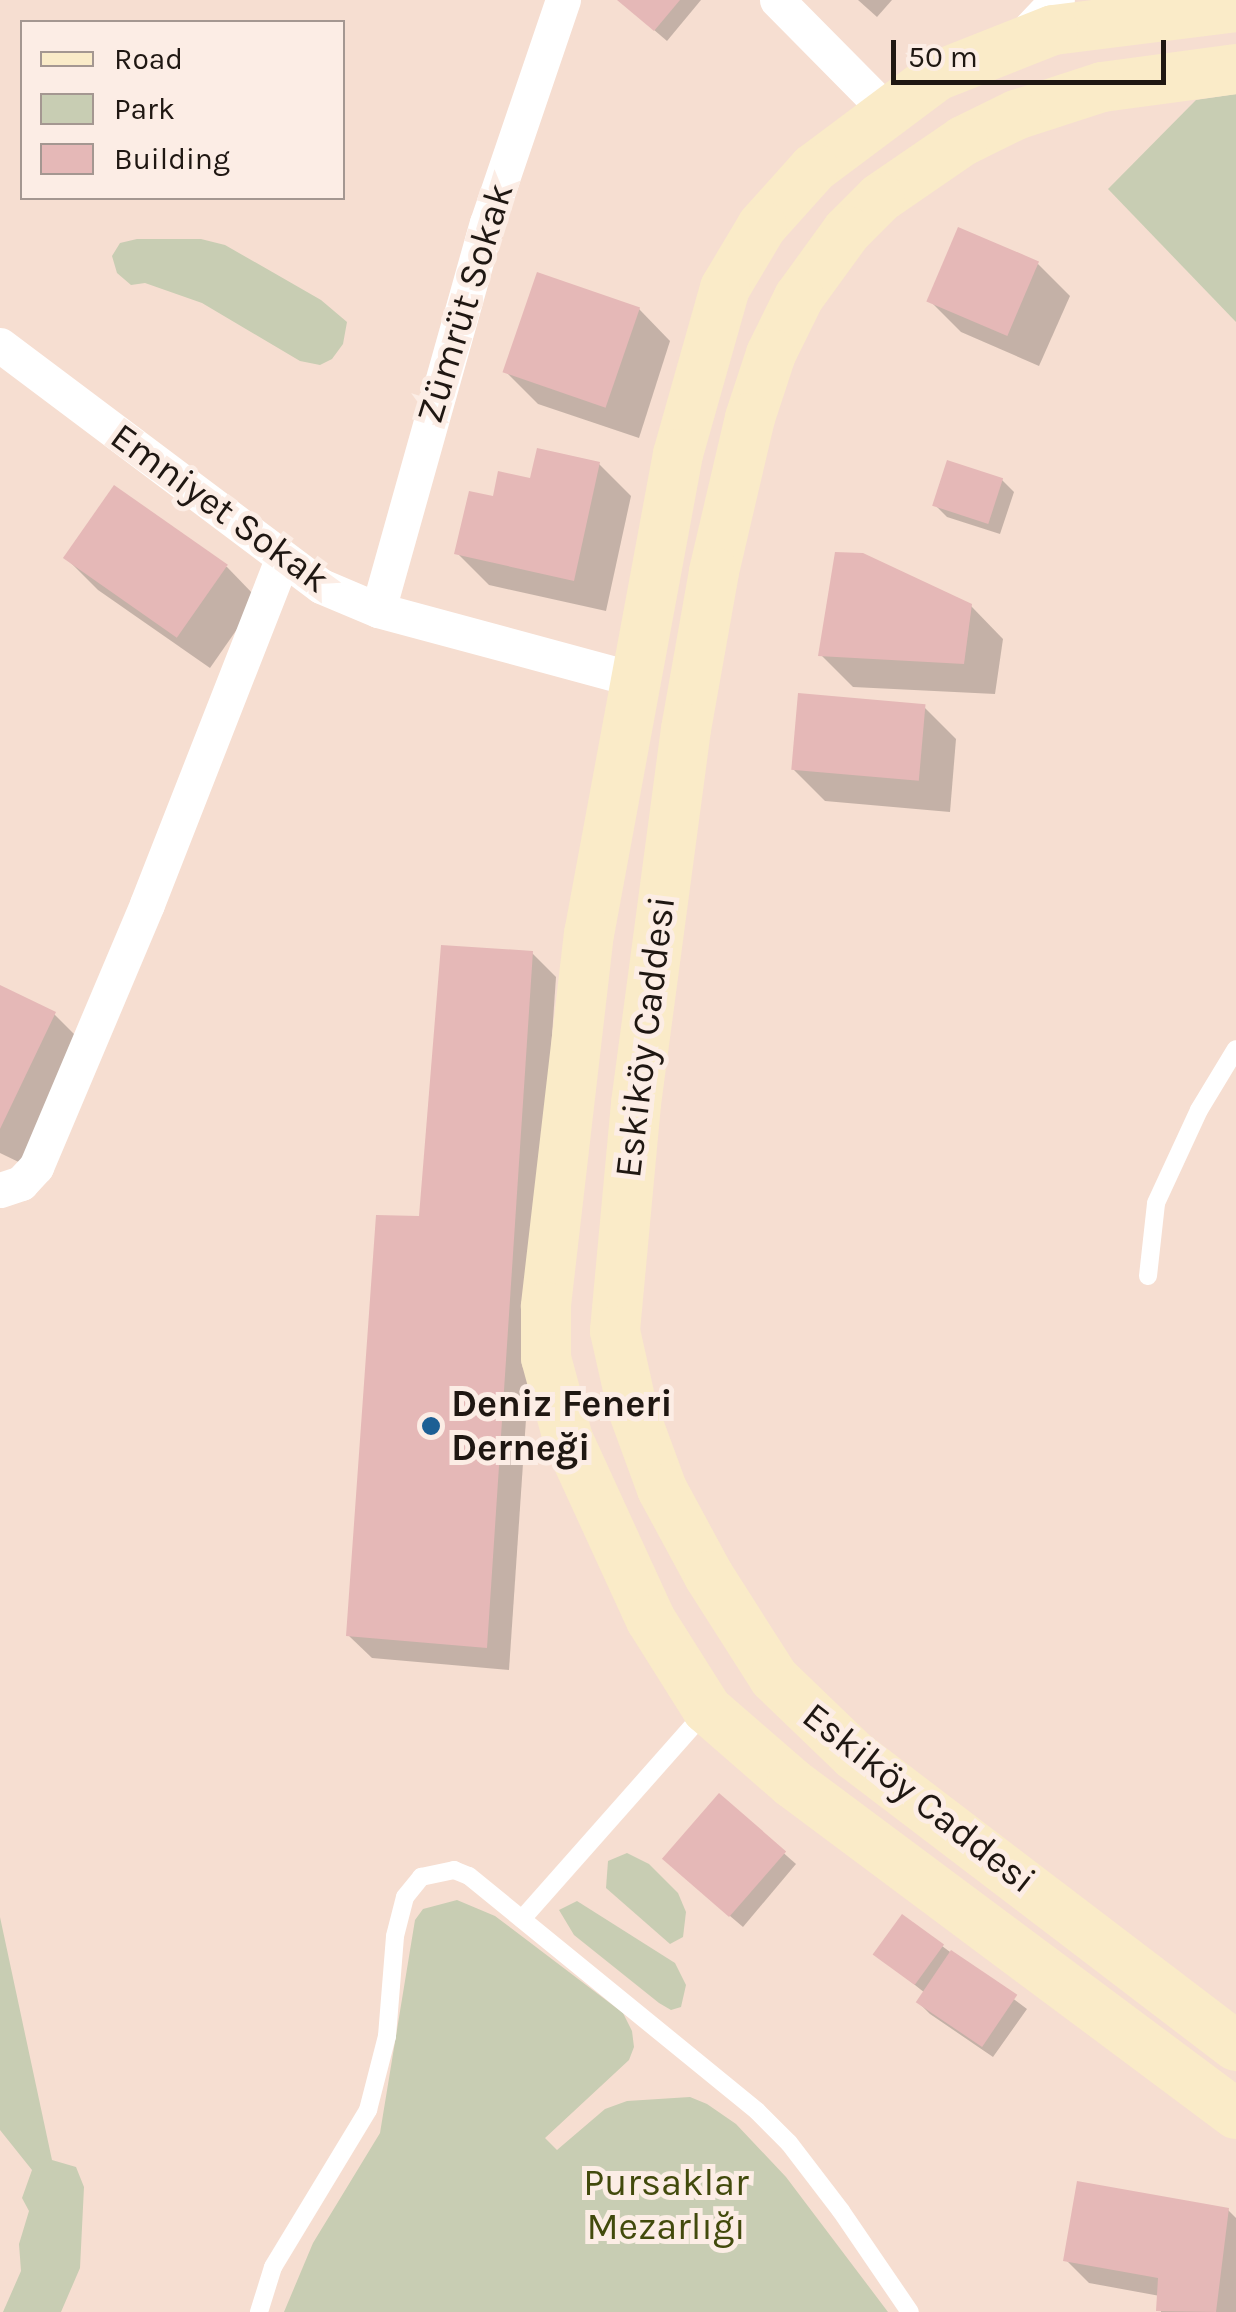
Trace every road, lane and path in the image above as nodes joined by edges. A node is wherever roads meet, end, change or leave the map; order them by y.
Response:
1 (564, 0) edge
2 (777, 0) edge
3 (1056, 0) edge
4 (1236, 7) edge
5 (1019, 41) junction
6 (1236, 69) edge
7 (886, 111) junction
8 (0, 345) edge
9 (282, 560) junction
10 (378, 610) junction
11 (634, 679) junction
12 (1236, 1049) edge
13 (0, 1190) edge
14 (1148, 1276) dead end
15 (707, 1708) junction
16 (522, 1918) junction
17 (1236, 2046) edge
18 (1236, 2114) edge
19 (259, 2312) edge
20 (910, 2312) edge

1 - 10 street, Zümrüt Sokak
2 - 7 street
3 - 5 street
4 - 5 street
5 - 7 street
6 - 17 street, Eskiköy Caddesi
7 - 11 street
8 - 9 street, Emniyet Sokak
9 - 10 street, Emniyet Sokak
9 - 13 street
10 - 11 street, Emniyet Sokak
11 - 15 street
12 - 14 lane
15 - 16 lane
15 - 18 street
16 - 19 lane
16 - 20 lane

